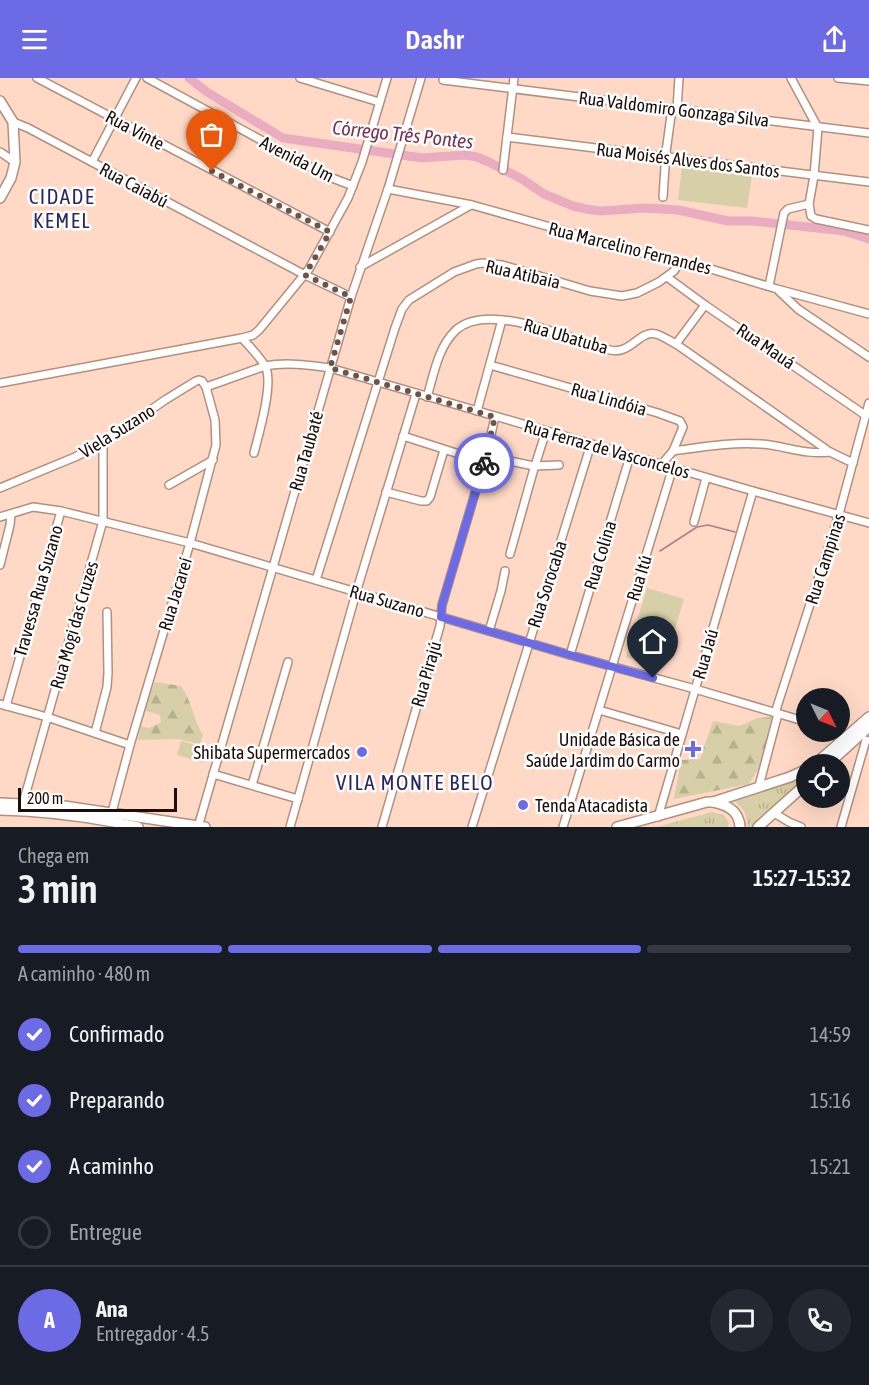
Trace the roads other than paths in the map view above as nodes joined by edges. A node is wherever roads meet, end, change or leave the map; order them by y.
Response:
1 (37, 78) edge
2 (136, 78) edge
3 (147, 78) edge
4 (300, 78) edge
5 (387, 78) edge
6 (421, 78) edge
7 (514, 78) edge
8 (679, 78) edge
9 (791, 78) edge
10 (838, 78) edge
11 (443, 80) edge
12 (462, 80) edge
13 (869, 81) edge
14 (513, 88) junction
15 (0, 101) edge
16 (379, 102) junction
17 (675, 109) junction
18 (114, 119) junction
19 (13, 122) junction
20 (818, 128) junction
21 (869, 133) edge
22 (507, 137) junction
23 (0, 152) edge
24 (665, 157) junction
25 (15, 162) junction
26 (92, 162) junction
27 (503, 170) dead end
28 (814, 176) junction
29 (869, 182) edge
30 (353, 186) junction
31 (388, 189) junction
32 (663, 197) dead end
33 (0, 198) edge
34 (809, 204) junction
35 (472, 205) junction
36 (869, 230) edge
37 (330, 232) junction
38 (679, 263) junction
39 (360, 267) junction
40 (305, 275) junction
41 (667, 277) junction
42 (769, 286) junction
43 (777, 289) junction
44 (351, 297) junction
45 (705, 305) junction
46 (869, 314) edge
47 (502, 320) junction
48 (242, 338) junction
49 (676, 345) junction
50 (869, 357) edge
51 (490, 365) junction
52 (265, 366) junction
53 (330, 368) junction
54 (377, 382) junction
55 (0, 383) edge
56 (206, 387) junction
57 (416, 394) junction
58 (427, 397) junction
59 (869, 403) edge
60 (477, 411) junction
61 (866, 415) junction
62 (495, 417) junction
63 (546, 431) junction
64 (403, 436) junction
65 (103, 443) junction
66 (591, 444) junction
67 (444, 450) junction
68 (673, 451) junction
69 (830, 452) junction
70 (254, 453) dead end
71 (630, 456) junction
72 (485, 459) junction
73 (213, 460) junction
74 (853, 463) junction
75 (662, 464) junction
76 (559, 465) dead end
77 (534, 466) junction
78 (673, 467) junction
79 (706, 478) junction
80 (169, 485) dead end
81 (0, 488) edge
82 (753, 491) junction
83 (386, 492) junction
84 (61, 511) junction
85 (11, 514) junction
86 (839, 514) junction
87 (1, 515) edge
88 (103, 521) junction
89 (694, 522) dead end
90 (869, 523) edge
91 (190, 543) junction
92 (510, 554) dead end
93 (0, 566) edge
94 (272, 567) junction
95 (506, 571) dead end
96 (316, 580) junction
97 (356, 592) junction
98 (107, 612) dead end
99 (441, 617) junction
100 (489, 630) junction
101 (528, 642) junction
102 (570, 655) junction
103 (288, 662) dead end
104 (612, 667) junction
105 (695, 689) junction
106 (3, 705) edge
107 (599, 711) junction
108 (777, 713) junction
109 (47, 717) junction
110 (869, 717) edge
111 (796, 719) edge
112 (869, 727) edge
113 (95, 733) junction
114 (682, 734) junction
115 (856, 737) edge
116 (130, 745) junction
117 (830, 754) edge
118 (838, 754) edge
119 (213, 774) junction
120 (796, 774) edge
121 (252, 785) junction
122 (759, 786) junction
123 (796, 793) edge
124 (298, 799) junction
125 (713, 802) junction
126 (0, 803) edge
127 (23, 803) junction
128 (0, 810) edge
129 (112, 812) junction
130 (774, 813) junction
131 (658, 817) junction
132 (138, 827) edge
133 (200, 827) edge
134 (290, 827) edge
135 (382, 827) edge
136 (472, 827) edge
137 (563, 827) edge
138 (617, 827) edge
139 (740, 827) edge
140 (759, 827) edge
141 (801, 827) edge
142 (841, 827) edge

1 - 18 street, Rua Vinte
2 - 18 street
3 - 30 street, Avenida Um
4 - 16 street
5 - 16 street
6 - 31 street, Rua Taubaté
7 - 14 street
8 - 17 street
9 - 20 street
10 - 13 street
11 - 12 street, Rua Valdomiro Gonzaga Silva
12 - 14 street, Rua Valdomiro Gonzaga Silva
14 - 17 street, Rua Valdomiro Gonzaga Silva
14 - 22 street
15 - 19 main road
16 - 30 street
17 - 20 street, Rua Valdomiro Gonzaga Silva
17 - 24 street
18 - 26 street
18 - 37 street, Rua Vinte
19 - 25 main road
19 - 26 street, Rua Caiabú
20 - 21 street, Rua Valdomiro Gonzaga Silva
20 - 28 street
22 - 24 street, Rua Moisés Alves dos Santos
22 - 27 street
23 - 25 street
24 - 28 street, Rua Moisés Alves dos Santos
24 - 32 street
25 - 33 main road
26 - 40 street, Rua Caiabú
28 - 29 street, Rua Moisés Alves dos Santos
28 - 34 street
30 - 37 street
31 - 35 street, Rua Marcelino Fernandes
31 - 39 street, Rua Taubaté
34 - 36 street
34 - 42 street
35 - 38 street, Rua Marcelino Fernandes
35 - 39 street
37 - 40 street
38 - 41 street, Rua Atibaia
38 - 42 street, Rua Marcelino Fernandes
39 - 44 street, Rua Taubaté
40 - 44 street, Rua Caiabú
40 - 48 street
41 - 45 street, Rua Mauá
41 - 54 street, Rua Atibaia
42 - 43 street, Rua Marcelino Fernandes
43 - 46 street, Rua Marcelino Fernandes
43 - 50 street
44 - 53 street, Rua Taubaté
45 - 49 street
45 - 61 street, Rua Mauá
47 - 49 street, Rua Ubatuba
47 - 51 street
47 - 58 street, Rua Ubatuba
48 - 52 street
48 - 55 street
49 - 69 street, Rua Ubatuba
51 - 60 street
51 - 68 street, Rua Lindóia
52 - 53 street, Rua Ferraz de Vasconcelos
52 - 56 street, Rua Ferraz de Vasconcelos
52 - 70 street
53 - 54 street, Rua Ferraz de Vasconcelos
53 - 94 street, Rua Taubaté
54 - 57 street, Rua Ferraz de Vasconcelos
54 - 96 street, Rua Atibaia
56 - 65 street, Viela Suzano
56 - 73 street, Rua Jacareí
57 - 58 street, Rua Ferraz de Vasconcelos
57 - 64 street
58 - 60 street, Rua Ferraz de Vasconcelos
59 - 61 street, Rua Campinas
60 - 62 street, Rua Ferraz de Vasconcelos
61 - 74 street, Rua Campinas
62 - 63 street, Rua Ferraz de Vasconcelos
62 - 72 street, Rua Pirajú
63 - 66 street, Rua Ferraz de Vasconcelos
63 - 77 street
64 - 67 street
64 - 83 street
65 - 81 street, Viela Suzano
65 - 88 street, Rua Mogi das Cruzes
66 - 71 street, Rua Ferraz de Vasconcelos
66 - 101 street, Rua Sorocaba
67 - 72 street
67 - 83 street
68 - 69 street
68 - 75 street, Rua Lindóia
69 - 74 street, Rua Ubatuba
71 - 75 street, Rua Ferraz de Vasconcelos
71 - 102 street, Rua Colina
72 - 77 street
72 - 99 street, Rua Pirajú
73 - 80 street
73 - 91 street, Rua Jacareí
74 - 86 street, Rua Campinas
75 - 78 street, Rua Ferraz de Vasconcelos
76 - 77 street
77 - 92 street
78 - 79 street, Rua Ferraz de Vasconcelos
78 - 104 street, Rua Itú
79 - 82 street, Rua Ferraz de Vasconcelos
79 - 89 street
82 - 86 street, Rua Ferraz de Vasconcelos
82 - 105 street, Rua Jaú
83 - 97 street
84 - 85 street, Rua Suzano
84 - 88 street, Rua Suzano
84 - 106 street, Travessa Rua Suzano
85 - 87 street, Rua Suzano
85 - 93 street
86 - 90 street, Rua Ferraz de Vasconcelos
86 - 108 street, Rua Campinas
88 - 91 street, Rua Suzano
88 - 109 street, Rua Mogi das Cruzes
91 - 94 street, Rua Suzano
91 - 116 street, Rua Jacareí
94 - 96 street, Rua Suzano
94 - 119 street, Rua Taubaté
95 - 100 street
96 - 97 street, Rua Suzano
97 - 99 street, Rua Suzano
97 - 124 street
98 - 113 street
99 - 100 street, Rua Suzano
99 - 135 street, Rua Pirajú
100 - 101 street, Rua Suzano
101 - 102 street, Rua Suzano
101 - 136 street, Rua Sorocaba
102 - 104 street, Rua Suzano
103 - 121 street
104 - 105 street, Rua Suzano
104 - 107 street, Rua Itú
105 - 108 street, Rua Suzano
105 - 114 street, Rua Jaú
106 - 109 street
107 - 114 street
107 - 137 street, Rua Itú
108 - 111 street, Rua Suzano
108 - 122 street, Rua Campinas
109 - 113 street
109 - 127 street, Rua Mogi das Cruzes
110 - 115 main road
112 - 115 main road
113 - 116 street
114 - 131 street, Rua Jaú
115 - 117 main road
115 - 118 main road
115 - 142 street
116 - 129 street, Rua Jacareí
119 - 121 street
119 - 133 street, Rua Taubaté
120 - 122 main road
121 - 124 street
122 - 125 main road
123 - 130 main road
124 - 134 street
125 - 131 main road
125 - 139 main road
126 - 127 main road
127 - 129 main road
128 - 132 main road
129 - 133 main road
130 - 140 main road
130 - 141 street
131 - 138 main road

